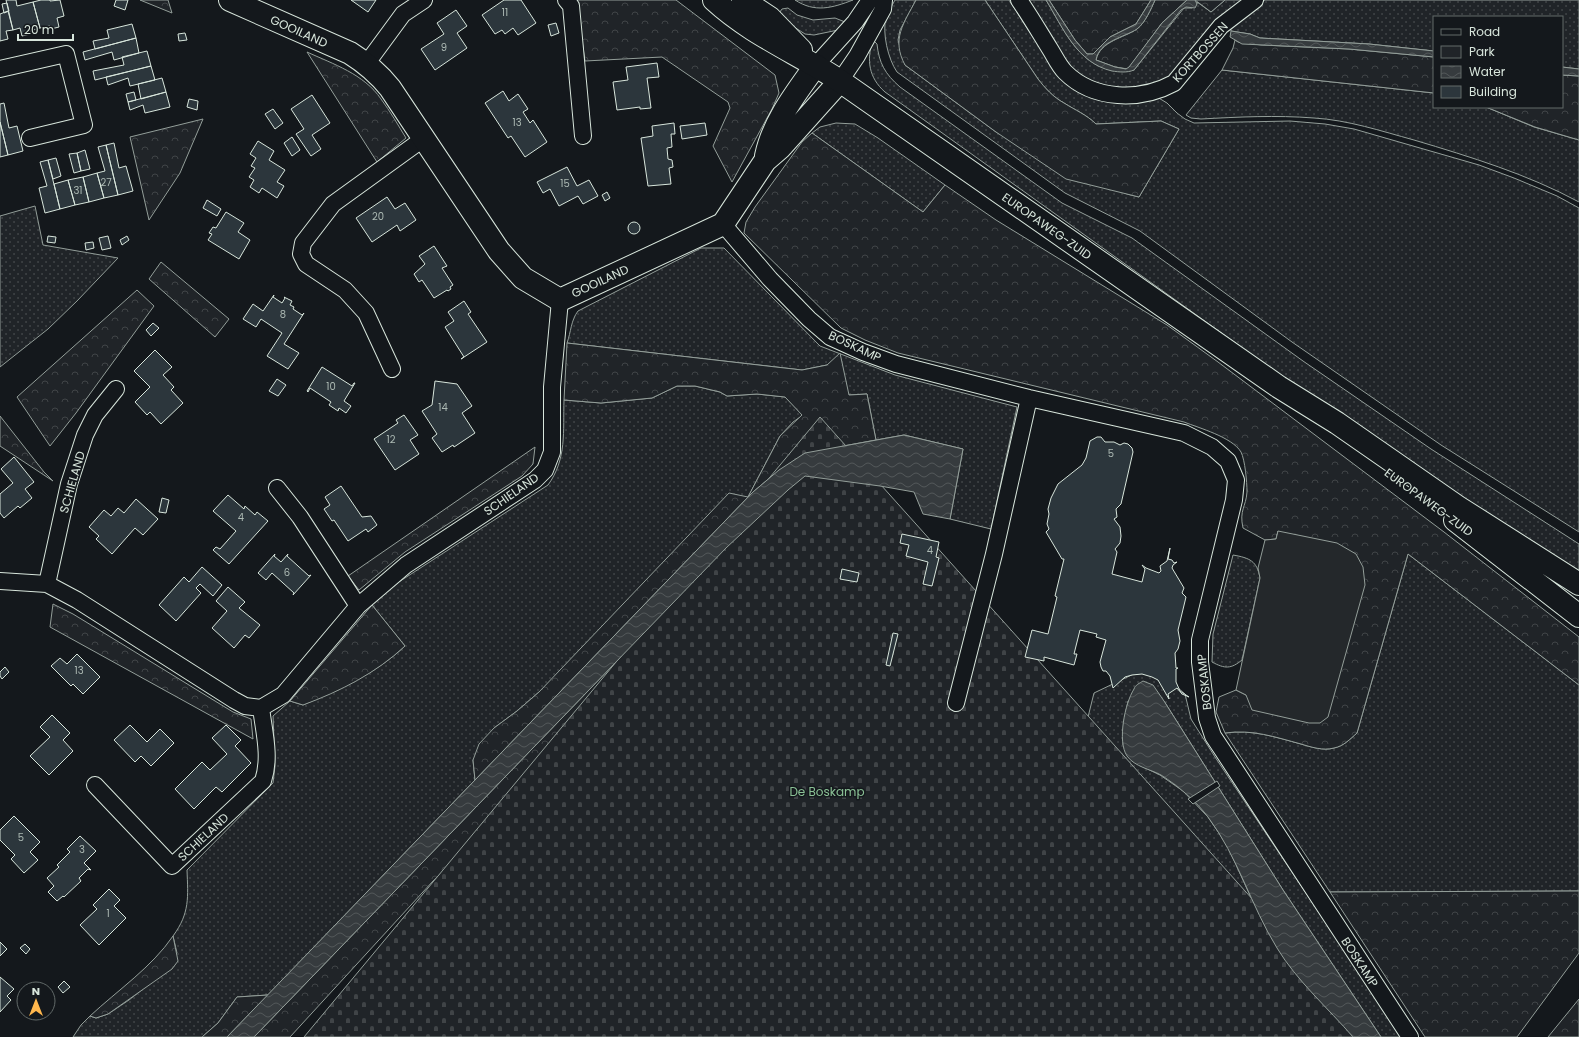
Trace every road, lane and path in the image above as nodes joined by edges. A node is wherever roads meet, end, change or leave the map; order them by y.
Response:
1 (230, 0) edge
2 (424, 0) edge
3 (566, 0) edge
4 (714, 0) edge
5 (743, 0) edge
6 (870, 0) edge
7 (884, 0) edge
8 (1019, 0) edge
9 (1255, 0) edge
10 (367, 64) junction
11 (816, 65) junction
12 (0, 69) edge
13 (840, 81) junction
14 (583, 136) dead end
15 (30, 138) dead end
16 (423, 139) junction
17 (765, 161) junction
18 (723, 224) junction
19 (560, 300) junction
20 (392, 369) dead end
21 (1279, 387) junction
22 (116, 389) dead end
23 (1029, 398) junction
24 (277, 488) dead end
25 (0, 580) edge
26 (47, 584) junction
27 (1579, 584) edge
28 (358, 606) junction
29 (1579, 616) edge
30 (956, 703) dead end
31 (261, 708) junction
32 (95, 784) dead end
33 (1410, 1037) edge

1 - 10 main road, GOOILAND
2 - 10 street
3 - 14 street
4 - 11 main road, EUROPAWEG-ZUID
5 - 11 main road, EUROPAWEG-ZUID
6 - 11 street
7 - 13 street
8 - 9 street, KORTBOSSEN
10 - 16 main road, GOOILAND
11 - 13 main road, EUROPAWEG-ZUID
11 - 17 main road
12 - 15 street
13 - 17 main road
13 - 21 main road, EUROPAWEG-ZUID
16 - 19 main road, GOOILAND
16 - 20 street
17 - 18 main road
18 - 19 main road, GOOILAND
18 - 23 street, BOSKAMP
19 - 28 street, SCHIELAND
21 - 27 main road, EUROPAWEG-ZUID
21 - 29 main road, EUROPAWEG-ZUID
22 - 26 street, SCHIELAND
23 - 30 street
23 - 33 street, BOSKAMP
24 - 28 street
25 - 26 street
26 - 31 street
28 - 31 street, SCHIELAND
31 - 32 street, SCHIELAND

